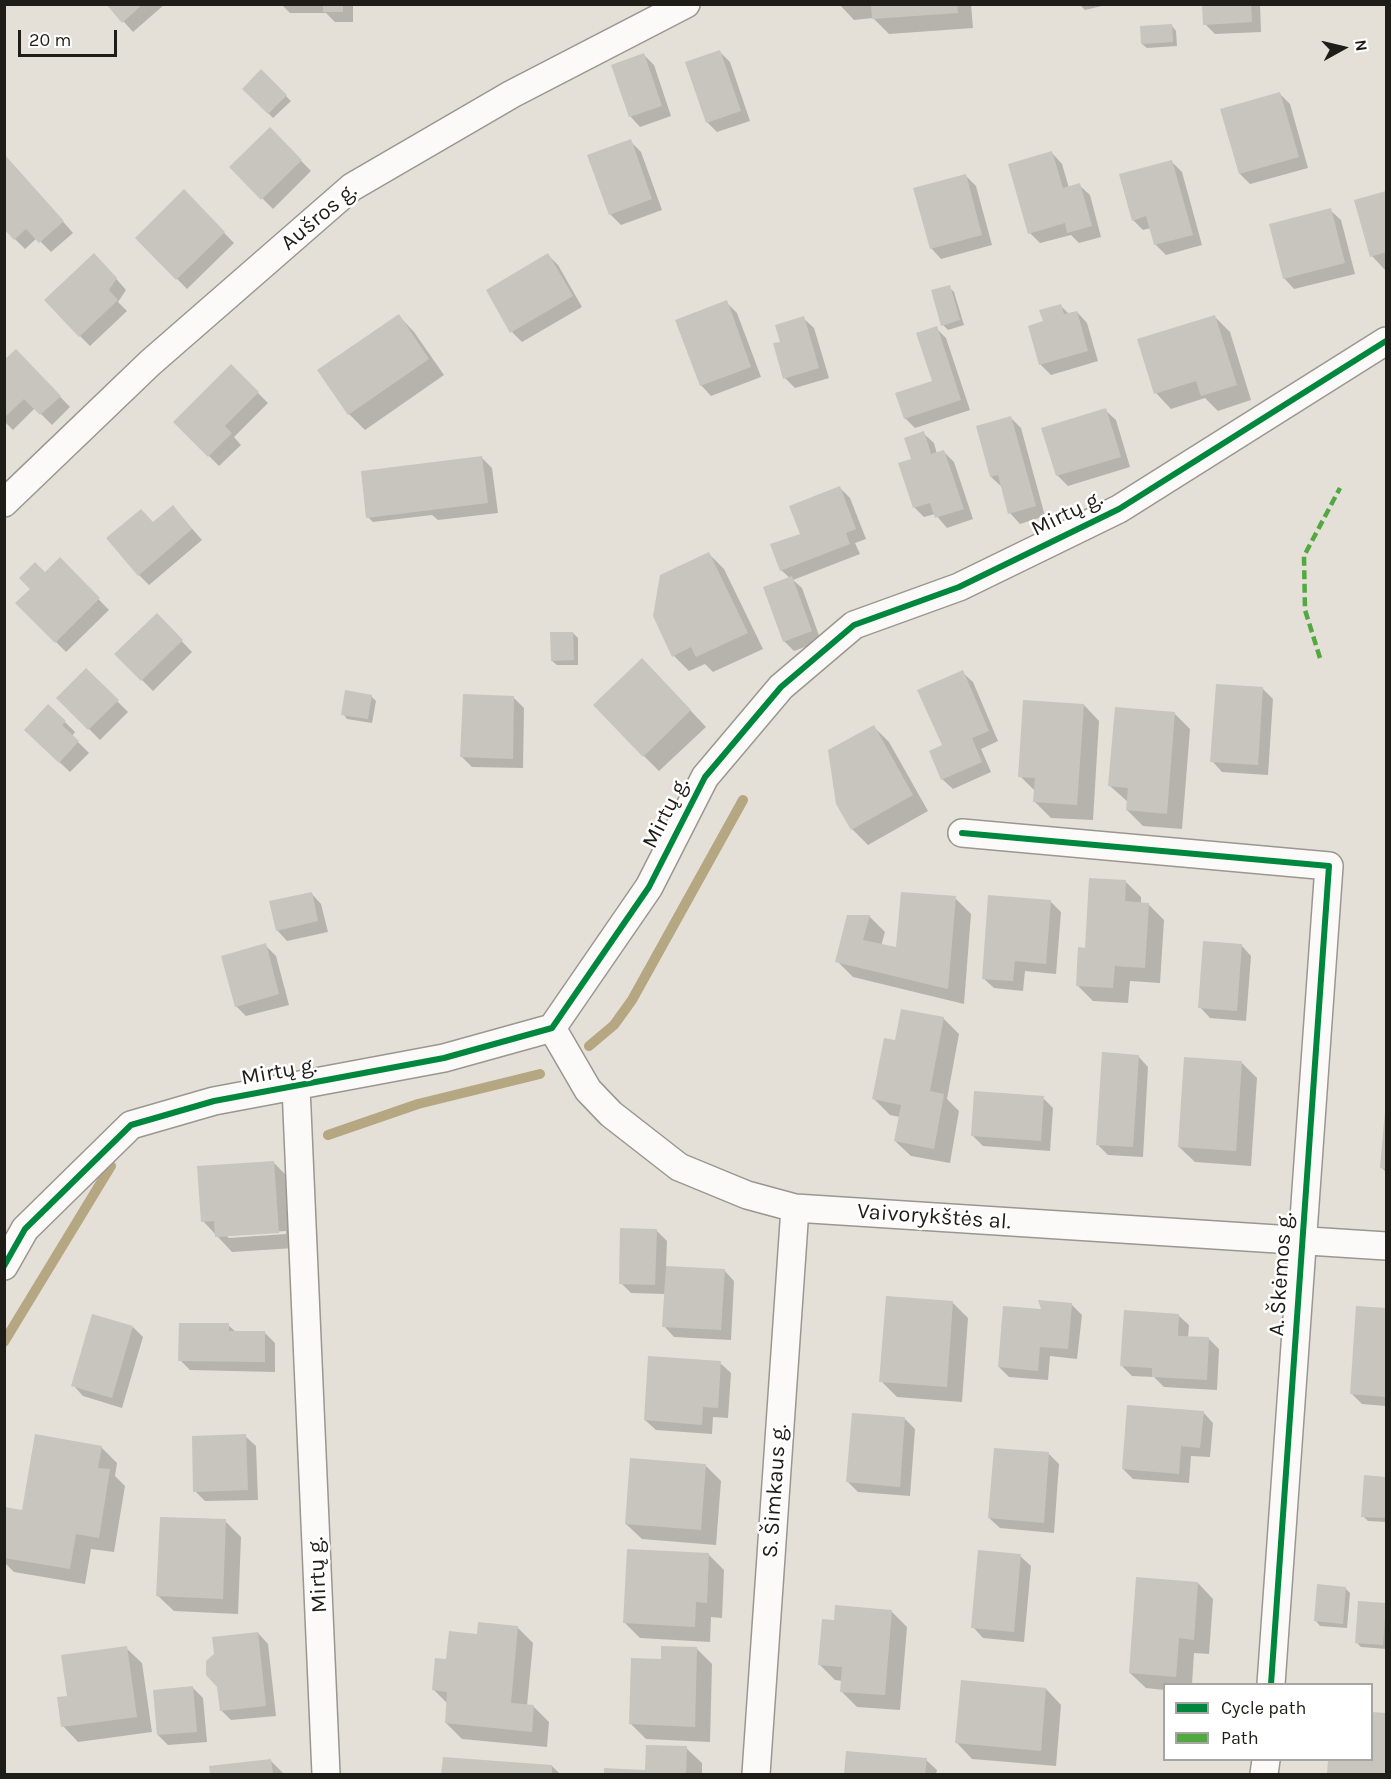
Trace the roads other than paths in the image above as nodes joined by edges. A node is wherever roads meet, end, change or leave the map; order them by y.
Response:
1 (686, 4) edge
2 (1386, 341) edge
3 (4, 502) edge
4 (962, 833) dead end
5 (552, 1028) junction
6 (296, 1088) junction
7 (795, 1208) junction
8 (1301, 1240) junction
9 (1386, 1246) edge
10 (4, 1266) edge
11 (1271, 1683) edge
12 (326, 1774) edge
13 (756, 1774) edge

1 - 3 street, Aušros g.
2 - 5 street, Mirtų g.
4 - 8 street, A. Škėmos g.
5 - 6 street, Mirtų g.
5 - 7 street, Vaivorykštės al.
6 - 10 street, Mirtų g.
6 - 12 street, Mirtų g.
7 - 8 street, Vaivorykštės al.
7 - 13 street, S. Šimkaus g.
8 - 9 street, Vaivorykštės al.
8 - 11 street, A. Škėmos g.

